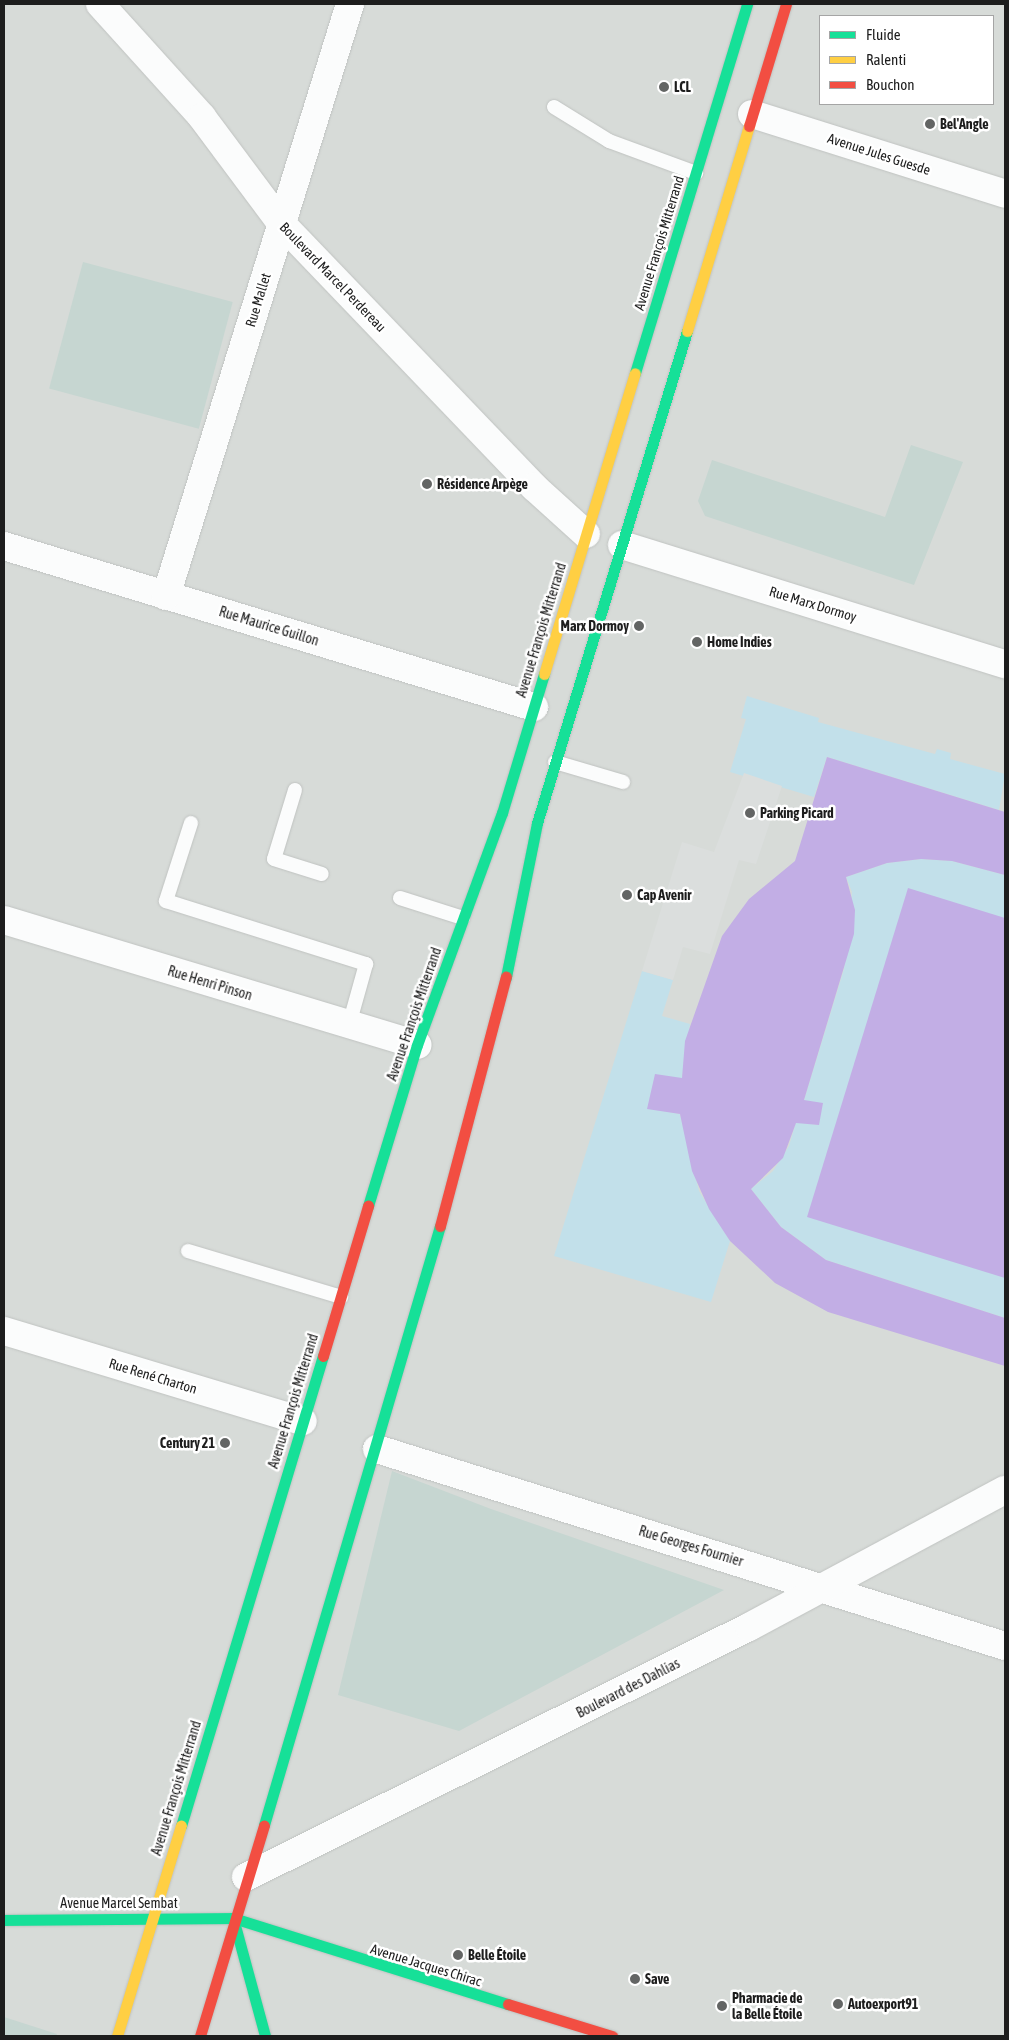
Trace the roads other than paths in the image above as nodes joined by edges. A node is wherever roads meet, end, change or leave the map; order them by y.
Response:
1 (100, 4) edge
2 (350, 4) edge
3 (747, 4) edge
4 (786, 4) edge
5 (554, 107) dead end
6 (752, 114) junction
7 (696, 173) junction
8 (1005, 194) edge
9 (281, 223) junction
10 (586, 534) junction
11 (622, 545) junction
12 (4, 546) edge
13 (166, 596) junction
14 (1005, 664) edge
15 (534, 707) junction
16 (555, 762) junction
17 (623, 782) dead end
18 (295, 790) dead end
19 (191, 823) dead end
20 (322, 874) dead end
21 (400, 898) dead end
22 (464, 918) junction
23 (4, 920) edge
24 (349, 1025) junction
25 (416, 1045) junction
26 (188, 1251) dead end
27 (341, 1297) junction
28 (4, 1331) edge
29 (303, 1421) junction
30 (376, 1449) junction
31 (1005, 1490) edge
32 (821, 1588) junction
33 (1005, 1646) edge
34 (246, 1878) junction
35 (233, 1918) junction
36 (152, 1919) junction
37 (4, 1920) edge
38 (117, 2036) edge
39 (200, 2036) edge
40 (265, 2036) edge
41 (612, 2036) edge

1 - 9 street, Boulevard Marcel Perdereau
2 - 9 street, Rue Mallet
3 - 7 main road, Avenue François Mitterrand
4 - 6 main road
5 - 7 lane
6 - 8 street, Avenue Jules Guesde
6 - 11 main road
7 - 10 main road, Avenue François Mitterrand
9 - 10 street, Boulevard Marcel Perdereau
9 - 13 street, Rue Mallet
10 - 15 main road, Avenue François Mitterrand
11 - 14 street, Rue Marx Dormoy
11 - 16 main road
12 - 13 street, Rue Maurice Guillon
13 - 15 street, Rue Maurice Guillon
15 - 22 main road, Avenue François Mitterrand
16 - 17 lane
16 - 30 main road
18 - 20 lane
19 - 24 lane
21 - 22 lane
22 - 25 main road, Avenue François Mitterrand
23 - 24 street, Rue Henri Pinson
24 - 25 street, Rue Henri Pinson
25 - 27 main road, Avenue François Mitterrand
26 - 27 lane
27 - 29 main road, Avenue François Mitterrand
28 - 29 street, Rue René Charton
29 - 36 main road, Avenue François Mitterrand
30 - 32 street, Rue Georges Fournier
30 - 34 main road
31 - 32 street, Boulevard des Dahlias
32 - 33 street, Rue Georges Fournier
32 - 34 street, Boulevard des Dahlias
34 - 35 main road
35 - 36 main road, Avenue Marcel Sembat
35 - 39 main road
35 - 40 main road
35 - 41 main road, Avenue Jacques Chirac
36 - 37 main road, Avenue Marcel Sembat
36 - 38 main road, Avenue François Mitterrand

